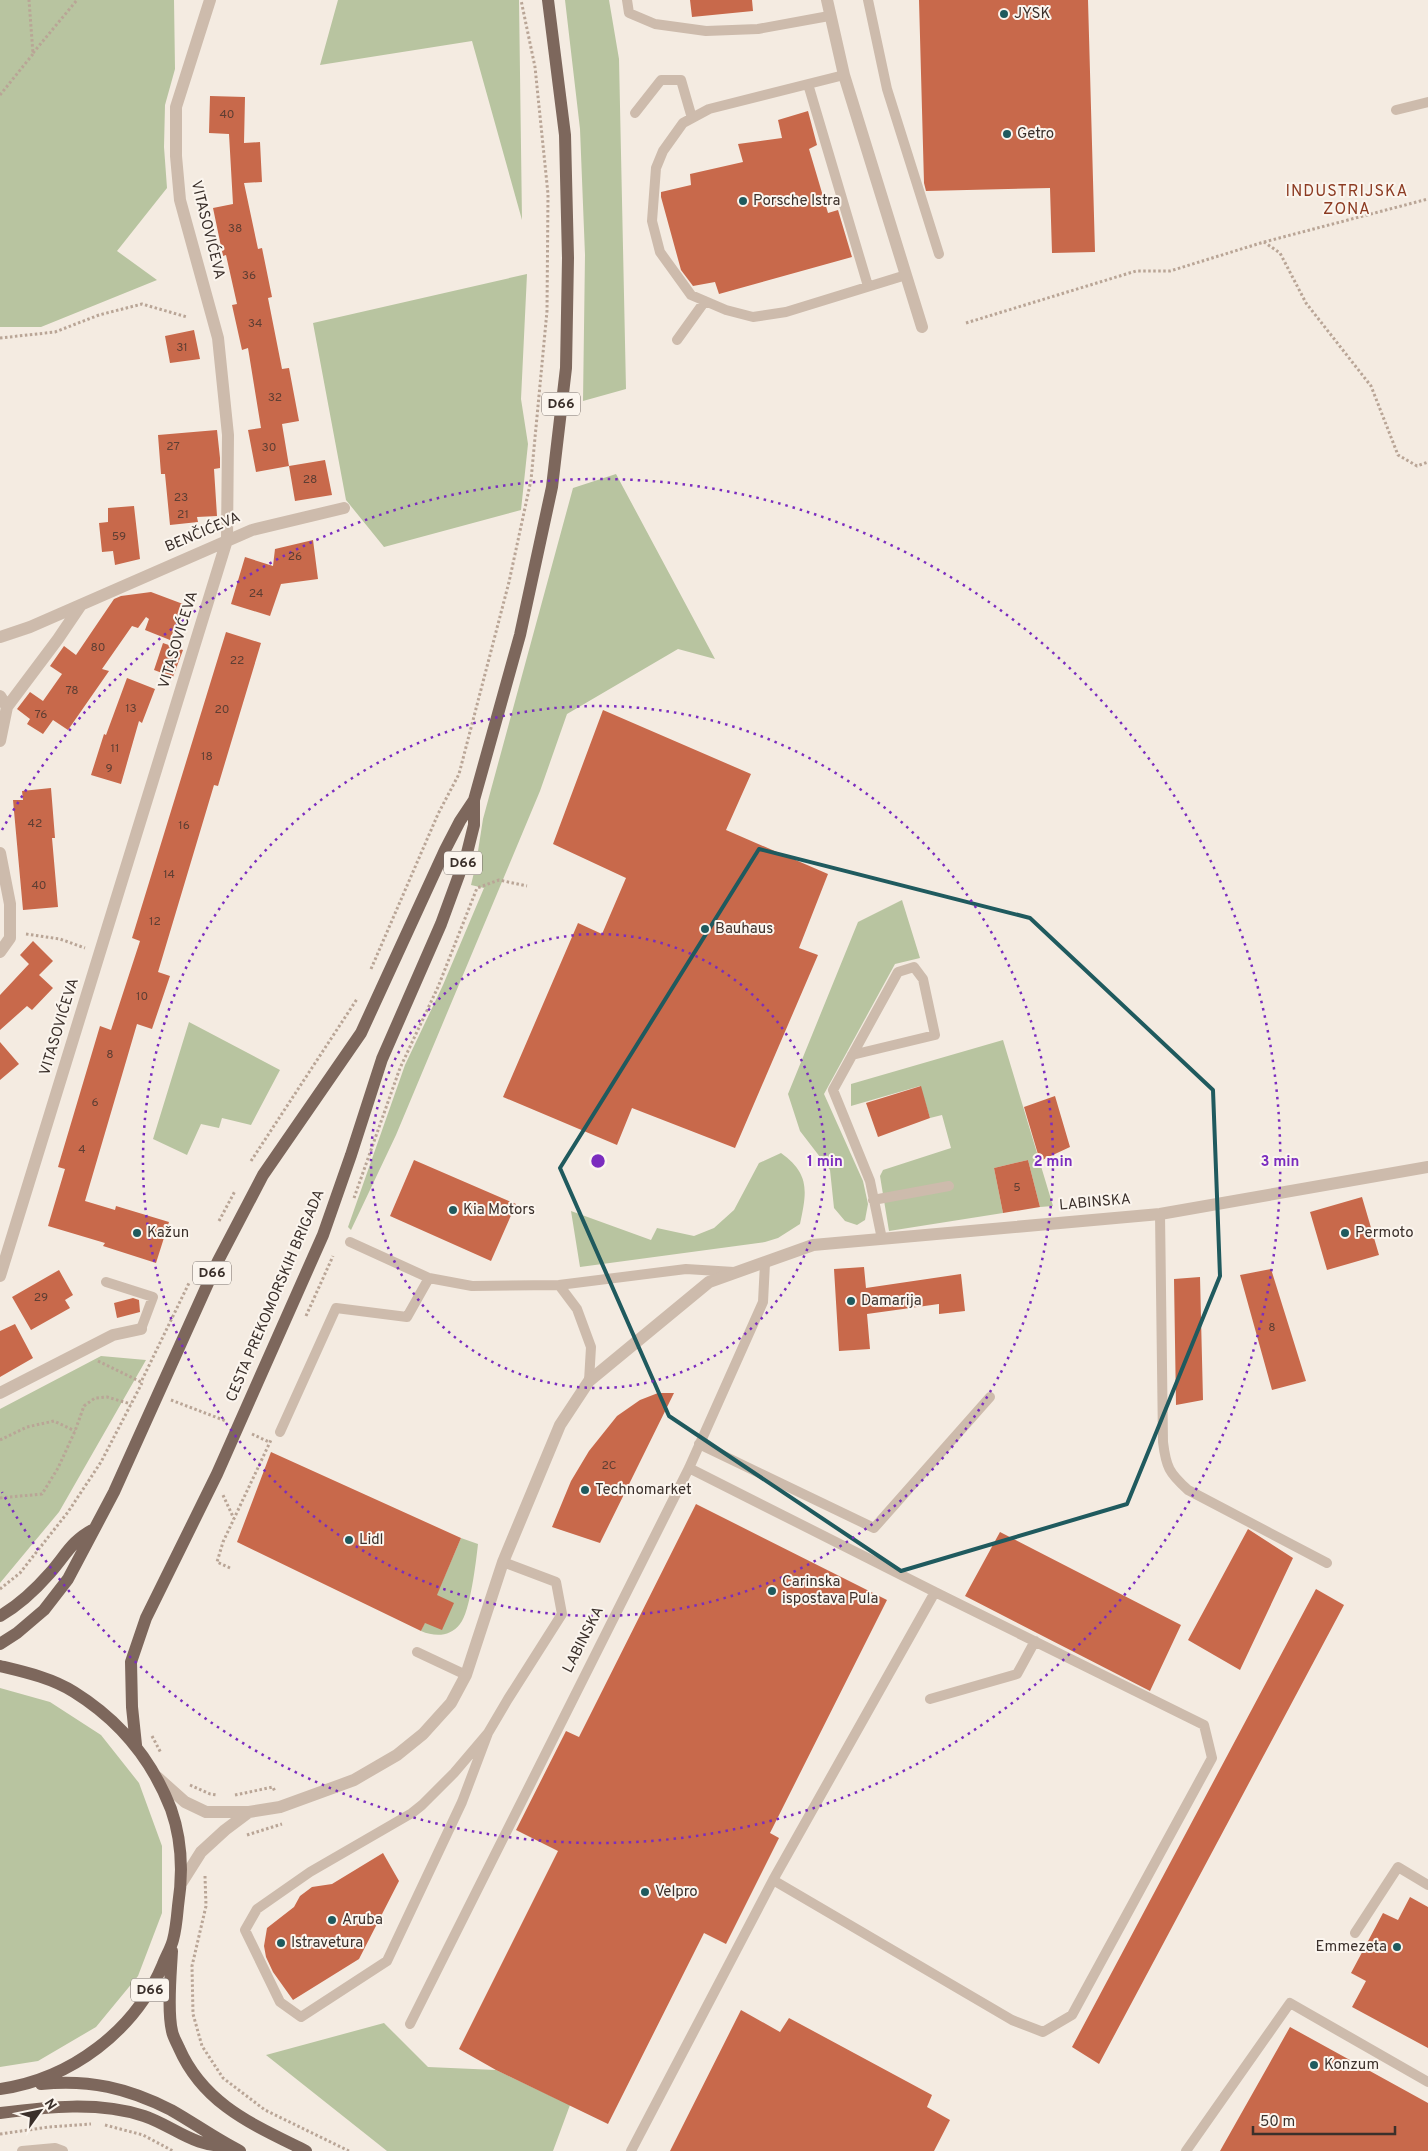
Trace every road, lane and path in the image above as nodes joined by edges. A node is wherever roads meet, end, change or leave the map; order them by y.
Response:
1 (29, 0) edge
2 (77, 0) edge
3 (210, 0) edge
4 (521, 0) edge
5 (548, 0) edge
6 (627, 0) edge
7 (826, 0) edge
8 (868, 0) edge
9 (830, 16) junction
10 (33, 54) junction
11 (844, 74) junction
12 (808, 84) junction
13 (0, 95) edge
14 (1428, 102) edge
15 (1396, 110) dead end
16 (635, 113) dead end
17 (692, 118) junction
18 (1428, 200) edge
19 (1264, 242) junction
20 (939, 254) dead end
21 (906, 275) junction
22 (868, 286) junction
23 (705, 301) junction
24 (187, 317) dead end
25 (966, 323) dead end
26 (922, 327) dead end
27 (0, 338) edge
28 (677, 340) dead end
29 (1428, 462) edge
30 (344, 508) dead end
31 (227, 540) junction
32 (81, 605) junction
33 (0, 637) edge
34 (3, 702) edge
35 (0, 741) edge
36 (474, 800) junction
37 (0, 853) edge
38 (526, 886) dead end
39 (477, 888) dead end
40 (10, 932) junction
41 (0, 952) edge
42 (100, 954) junction
43 (370, 971) dead end
44 (359, 997) dead end
45 (852, 1056) junction
46 (249, 1165) dead end
47 (1428, 1166) edge
48 (949, 1186) dead end
49 (236, 1189) dead end
50 (873, 1200) junction
51 (1160, 1214) junction
52 (218, 1222) dead end
53 (882, 1239) junction
54 (350, 1242) dead end
55 (766, 1263) junction
56 (736, 1272) junction
57 (0, 1276) edge
58 (428, 1278) junction
59 (106, 1282) dead end
60 (190, 1282) dead end
61 (558, 1285) junction
62 (141, 1329) joint
63 (78, 1352) junction
64 (589, 1382) junction
65 (0, 1393) edge
66 (990, 1397) dead end
67 (131, 1404) dead end
68 (75, 1431) junction
69 (249, 1432) dead end
70 (280, 1432) joint
71 (0, 1440) edge
72 (269, 1442) junction
73 (700, 1444) junction
74 (689, 1468) junction
75 (222, 1495) dead end
76 (0, 1498) edge
77 (234, 1518) junction
78 (94, 1530) junction
79 (504, 1562) junction
80 (1327, 1563) dead end
81 (230, 1568) dead end
82 (935, 1592) junction
83 (0, 1616) edge
84 (1035, 1641) junction
85 (0, 1644) edge
86 (417, 1652) dead end
87 (0, 1666) edge
88 (466, 1675) junction
89 (930, 1698) dead end
90 (488, 1733) junction
91 (136, 1745) junction
92 (157, 1778) junction
93 (250, 1812) junction
94 (285, 1823) dead end
95 (239, 1837) dead end
96 (209, 1868) dead end
97 (773, 1880) junction
98 (182, 1882) junction
99 (1428, 1885) edge
100 (1355, 1933) dead end
101 (173, 1941) junction
102 (410, 2024) dead end
103 (1428, 2082) edge
104 (21, 2086) junction
105 (0, 2089) edge
106 (0, 2113) edge
107 (0, 2134) edge
108 (235, 2148) edge
109 (22, 2151) edge
110 (63, 2151) edge
111 (173, 2151) edge
112 (306, 2151) edge
113 (348, 2151) edge
114 (631, 2151) edge
115 (1186, 2151) edge

1 - 10 path
2 - 10 path
3 - 31 street, VITASOVIĆEVA
4 - 43 path
5 - 36 main road, CESTA PREKOMORSKIH BRIGADA / D66
6 - 9 lane
7 - 9 street
8 - 20 lane
9 - 11 street
10 - 13 path
11 - 12 lane
11 - 21 street
12 - 17 lane
12 - 22 lane
14 - 15 lane
16 - 17 lane
17 - 23 lane
18 - 19 path
19 - 25 path
19 - 29 path
21 - 22 lane
21 - 26 street
22 - 23 lane
23 - 28 lane
24 - 27 path
30 - 31 street, BENČIĆEVA
31 - 32 street, BENČIĆEVA
31 - 42 street, VITASOVIĆEVA
32 - 33 street, BENČIĆEVA
32 - 34 street
34 - 35 street
36 - 78 main road, CESTA PREKOMORSKIH BRIGADA / D66
36 - 91 main road, CESTA PREKOMORSKIH BRIGADA / D66
37 - 40 street
38 - 39 path
40 - 41 street
40 - 42 path
42 - 57 street, VITASOVIĆEVA
44 - 46 path
45 - 45 lane
45 - 50 lane
47 - 51 street, LABINSKA
48 - 50 lane
49 - 52 path
50 - 53 lane
51 - 53 street, LABINSKA
51 - 80 lane
53 - 55 street, LABINSKA
54 - 58 lane
55 - 56 street, LABINSKA
55 - 73 lane, LABINSKA
56 - 61 lane
56 - 64 street, LABINSKA
58 - 61 lane
58 - 70 lane
59 - 62 lane
60 - 63 path
61 - 64 lane
62 - 63 street
63 - 65 street
64 - 79 street, LABINSKA
66 - 73 lane
67 - 68 path
68 - 71 path
68 - 76 path
69 - 72 path
70 - 72 path
72 - 77 path
73 - 74 lane, LABINSKA
74 - 82 lane
74 - 102 lane, LABINSKA
75 - 77 path
77 - 81 path
78 - 83 main road
78 - 85 main road, D66
79 - 88 street, LABINSKA
79 - 90 lane
82 - 84 lane
82 - 97 lane
84 - 89 lane
84 - 97 lane
86 - 88 lane
87 - 91 main road, D66
88 - 93 street, LABINSKA
90 - 90 lane
91 - 92 main road, D66
92 - 93 street, LABINSKA
92 - 98 main road, D66
93 - 98 street, LABINSKA
94 - 95 path
96 - 113 path
97 - 114 lane
98 - 101 main road, D66
99 - 100 lane
101 - 104 main road, D66
101 - 112 main road, D66
103 - 115 lane
104 - 105 main road, D66
104 - 108 main road, D66
106 - 108 main road
107 - 111 path
109 - 110 lane

